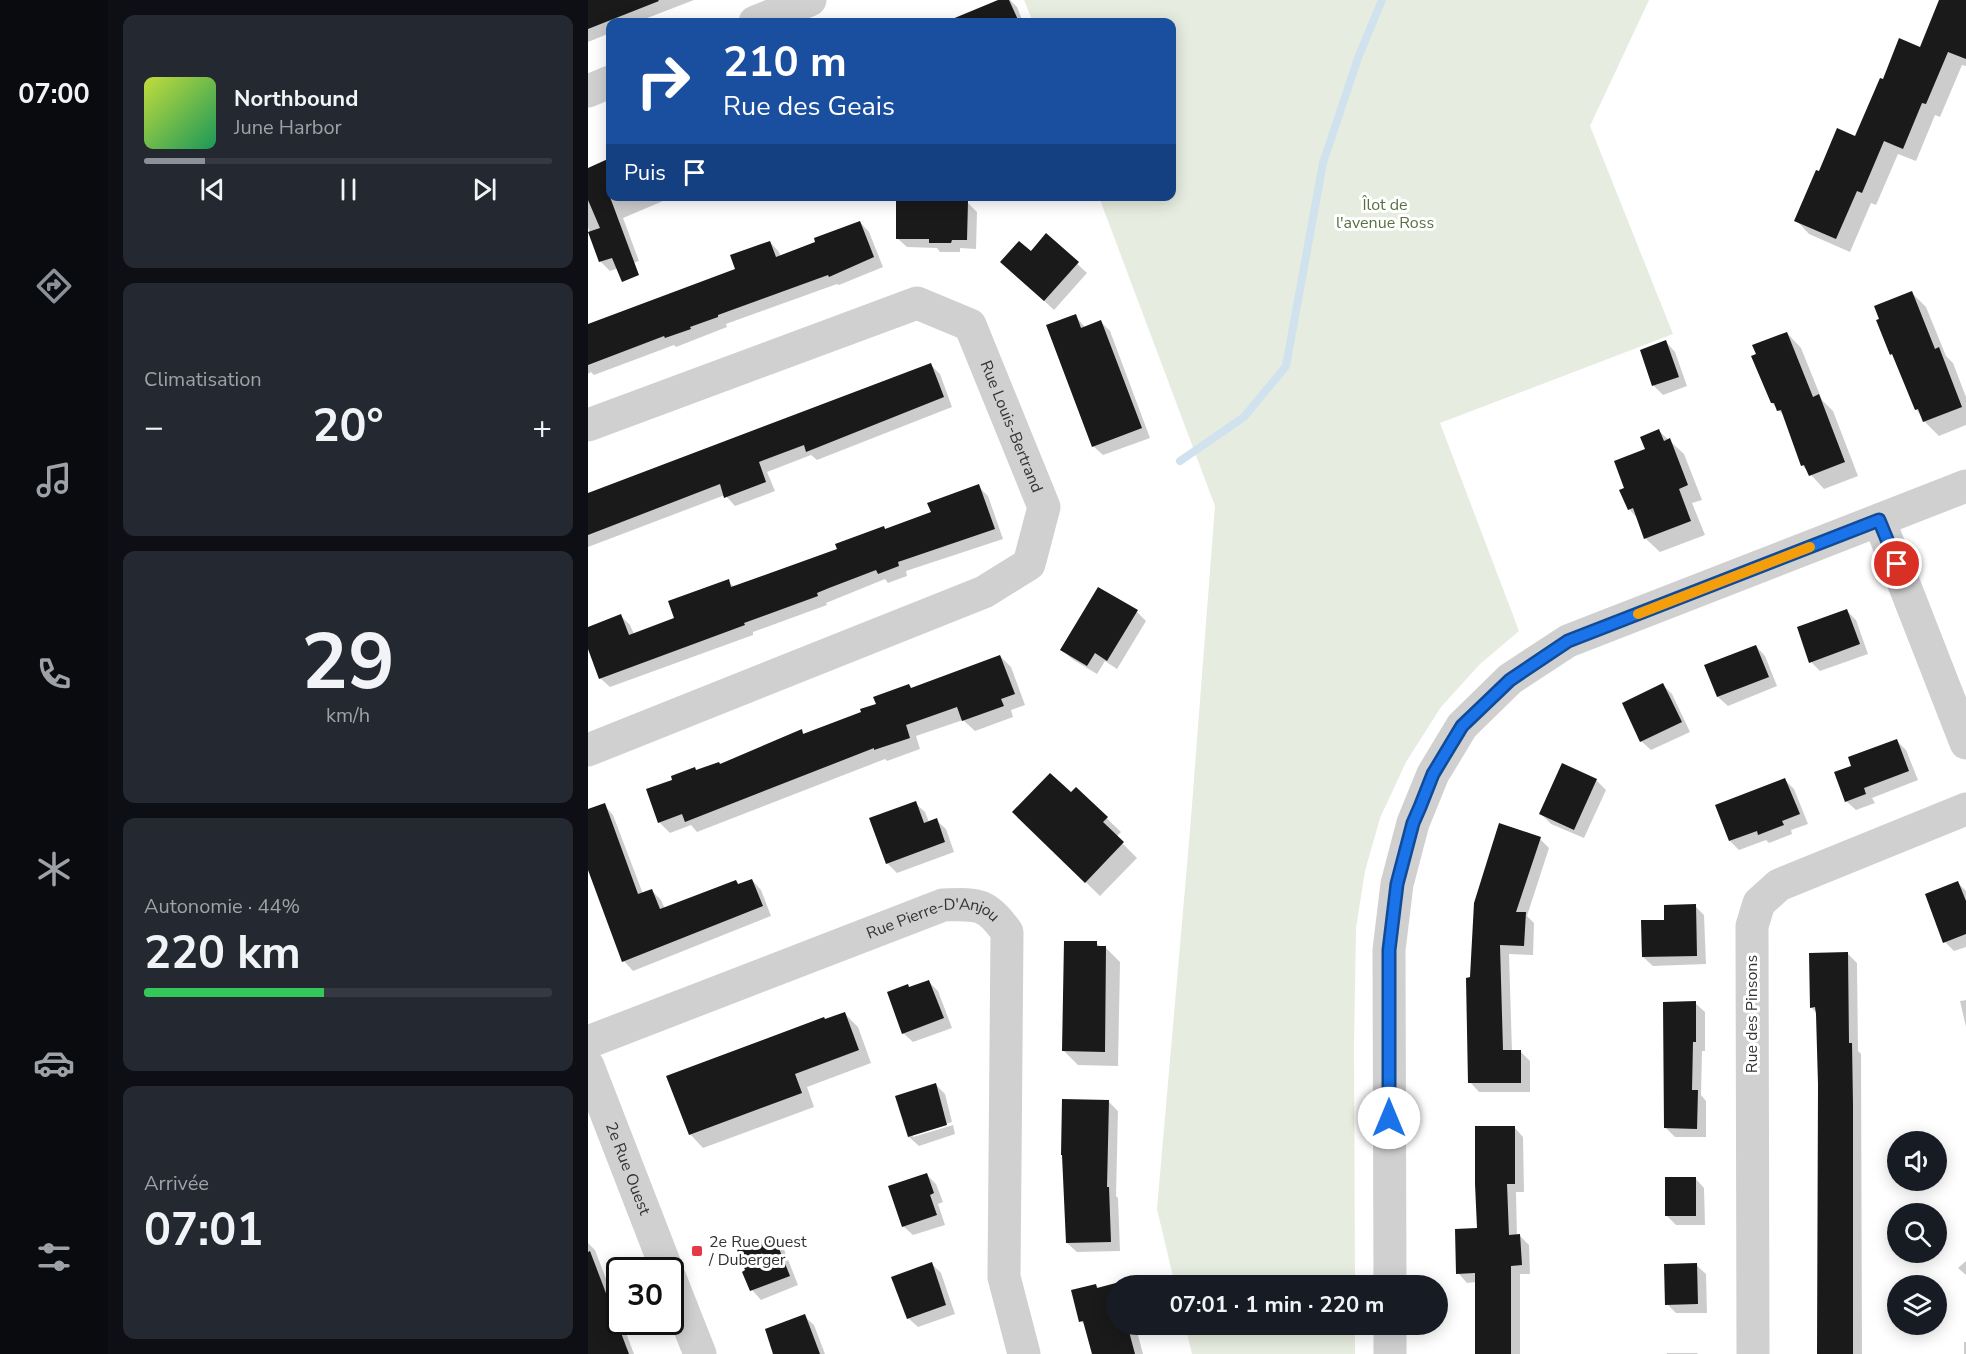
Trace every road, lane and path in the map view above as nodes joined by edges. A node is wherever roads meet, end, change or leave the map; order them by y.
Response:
1 (810, 0) edge
2 (766, 18) edge
3 (606, 84) edge
4 (588, 91) edge
5 (588, 425) edge
6 (1966, 486) edge
7 (1879, 520) junction
8 (1966, 743) edge
9 (588, 750) edge
10 (1966, 809) edge
11 (588, 1042) edge
12 (588, 1066) edge
13 (663, 1257) edge
14 (1390, 1275) edge
15 (684, 1313) edge
16 (1390, 1335) edge
17 (700, 1354) edge
18 (1024, 1354) edge
19 (1390, 1354) edge
20 (1753, 1354) edge

1 - 2 street
3 - 4 street
5 - 9 street, Rue Louis-Bertrand
6 - 7 street
7 - 8 street
7 - 14 street
10 - 20 street, Rue des Pinsons
11 - 18 street, Rue Pierre-D'Anjou
12 - 13 street, 2e Rue Ouest
15 - 17 street
16 - 19 street

